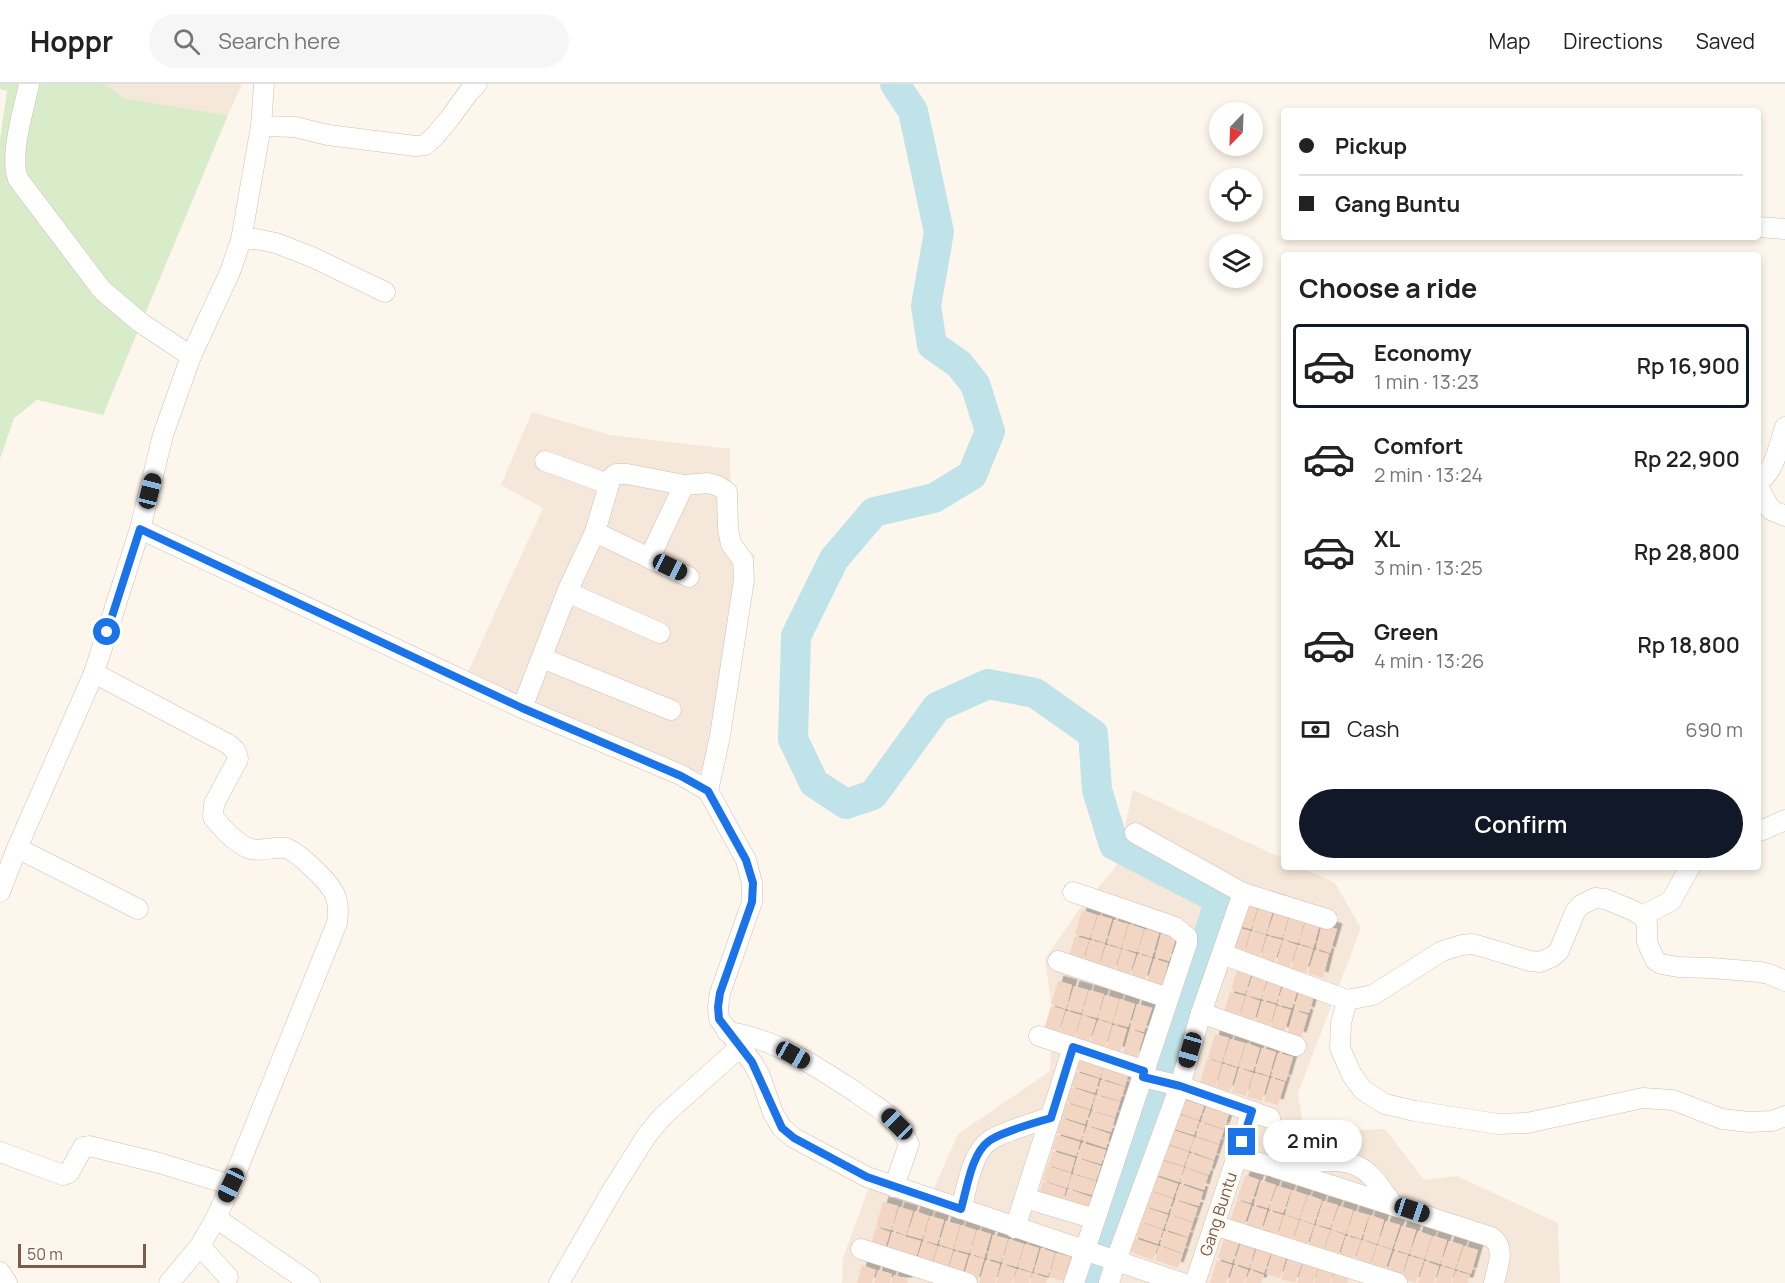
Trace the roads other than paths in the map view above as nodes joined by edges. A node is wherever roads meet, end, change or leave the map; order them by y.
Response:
1 (29, 84) edge
2 (264, 84) edge
3 (477, 84) edge
4 (261, 126) junction
5 (1761, 227) edge
6 (1785, 229) edge
7 (242, 240) junction
8 (385, 292) dead end
9 (191, 357) junction
10 (1785, 427) edge
11 (545, 461) dead end
12 (1761, 480) edge
13 (608, 484) junction
14 (684, 485) junction
15 (1761, 492) edge
16 (1785, 516) edge
17 (140, 529) junction
18 (595, 532) junction
19 (650, 557) junction
20 (689, 577) dead end
21 (567, 592) junction
22 (660, 633) dead end
23 (542, 658) junction
24 (94, 673) junction
25 (522, 708) junction
26 (671, 710) dead end
27 (708, 791) junction
28 (1785, 820) edge
29 (1761, 830) edge
30 (1136, 833) dead end
31 (16, 848) junction
32 (1688, 870) edge
33 (0, 892) edge
34 (1073, 892) dead end
35 (1243, 893) junction
36 (138, 909) dead end
37 (1642, 916) junction
38 (1327, 919) dead end
39 (1222, 954) junction
40 (1058, 962) dead end
41 (1785, 981) edge
42 (1168, 998) junction
43 (1347, 1000) junction
44 (1201, 1013) junction
45 (1039, 1036) dead end
46 (734, 1040) junction
47 (1296, 1046) dead end
48 (1073, 1047) junction
49 (1144, 1075) junction
50 (1174, 1085) junction
51 (1785, 1116) edge
52 (1051, 1118) junction
53 (0, 1152) edge
54 (1236, 1158) junction
55 (1271, 1166) junction
56 (231, 1185) junction
57 (894, 1187) junction
58 (1025, 1198) junction
59 (1392, 1204) junction
60 (961, 1209) junction
61 (216, 1218) junction
62 (1095, 1219) junction
63 (1214, 1225) junction
64 (1015, 1228) junction
65 (200, 1246) junction
66 (861, 1249) dead end
67 (1085, 1251) junction
68 (1116, 1260) junction
69 (0, 1272) edge
70 (228, 1277) dead end
71 (7, 1283) edge
72 (169, 1283) edge
73 (310, 1283) edge
74 (560, 1283) edge
75 (967, 1283) edge
76 (1074, 1283) edge
77 (1109, 1283) edge
78 (1182, 1283) edge
79 (1196, 1283) edge
80 (1397, 1283) edge
81 (1494, 1283) edge

1 - 9 street
2 - 4 street
3 - 4 street
4 - 7 street
5 - 6 street
7 - 8 street
7 - 9 street
9 - 17 street
10 - 12 street
11 - 13 street
13 - 14 street
13 - 18 street
14 - 19 street
14 - 27 street
15 - 16 street
17 - 24 street
17 - 25 street
18 - 19 street
18 - 21 street
19 - 20 street
21 - 22 street
21 - 23 street
23 - 25 street
23 - 26 street
24 - 31 street
24 - 56 street
25 - 27 street
27 - 46 street
28 - 29 street
30 - 35 street
31 - 33 street
31 - 36 street
32 - 37 street
34 - 42 street
35 - 38 street
35 - 39 street
37 - 41 street
37 - 43 street
39 - 43 street
39 - 44 street
40 - 42 street
42 - 49 street
43 - 51 street
44 - 47 street
44 - 50 street
45 - 48 street
46 - 57 street
46 - 57 street
46 - 74 street
48 - 49 street
48 - 52 street
49 - 50 street
49 - 62 street
50 - 54 street, Gang Buntu
50 - 68 street
52 - 58 street
52 - 60 street
53 - 56 street
54 - 55 street
54 - 63 street, Gang Buntu
55 - 59 street
55 - 59 street
56 - 61 street
57 - 60 street
58 - 62 street
58 - 64 street
59 - 81 street
60 - 64 street
61 - 65 street
61 - 73 street
62 - 67 street
63 - 79 street, Gang Buntu
63 - 80 street
64 - 67 street
65 - 70 street
65 - 72 street
66 - 75 street
67 - 68 street
67 - 76 street
68 - 77 street
68 - 78 street
69 - 71 street

